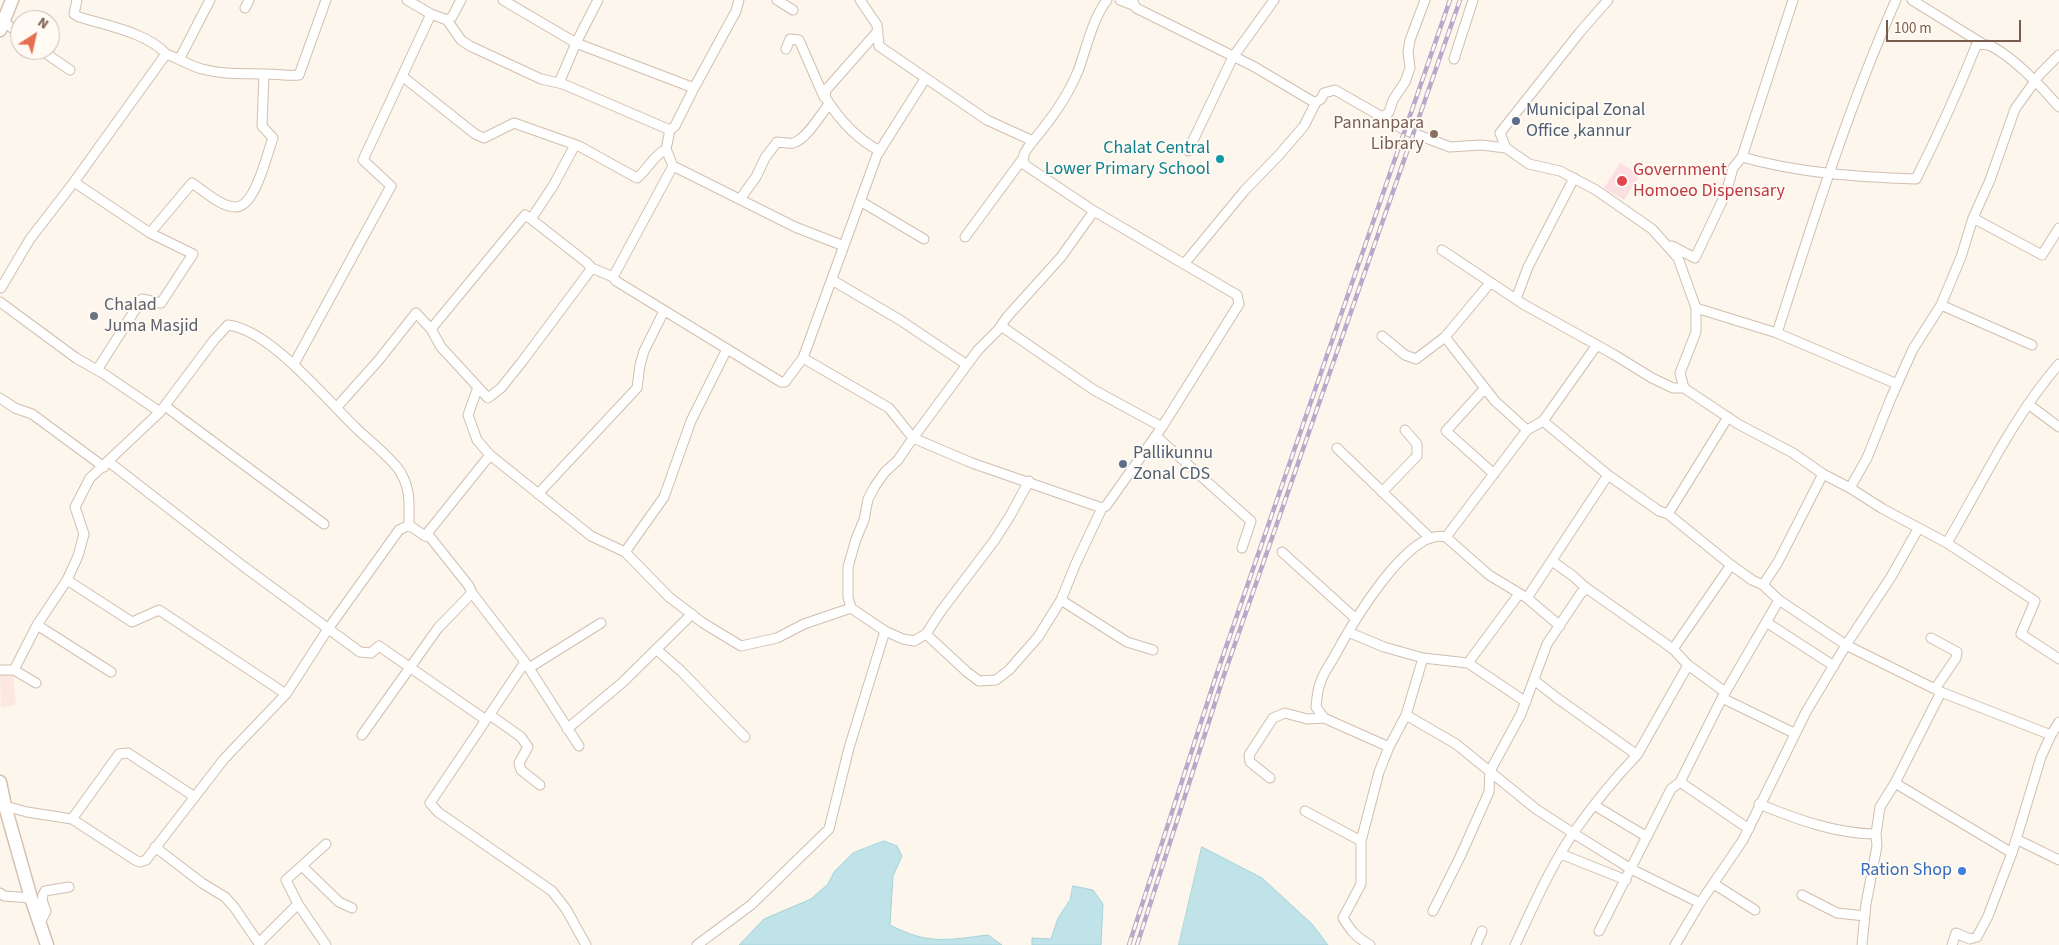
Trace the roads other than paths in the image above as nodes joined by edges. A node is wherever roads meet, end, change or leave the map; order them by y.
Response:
1 (12, 0) edge
2 (77, 0) edge
3 (210, 0) edge
4 (326, 0) edge
5 (408, 0) edge
6 (460, 0) edge
7 (503, 0) edge
8 (598, 0) edge
9 (739, 0) edge
10 (777, 0) edge
11 (860, 0) edge
12 (1107, 0) edge
13 (1120, 0) edge
14 (1274, 0) edge
15 (1425, 0) edge
16 (1473, 0) edge
17 (1608, 0) edge
18 (1793, 0) edge
19 (1896, 0) edge
20 (1912, 0) edge
21 (1132, 2) edge
22 (793, 10) dead end
23 (431, 14) junction
24 (447, 20) junction
25 (2, 26) edge
26 (878, 31) junction
27 (576, 43) junction
28 (1983, 44) junction
29 (786, 48) dead end
30 (166, 54) junction
31 (2059, 55) edge
32 (180, 58) junction
33 (1233, 58) junction
34 (1454, 59) dead end
35 (56, 60) edge
36 (70, 70) dead end
37 (264, 74) junction
38 (402, 76) junction
39 (925, 79) junction
40 (2035, 81) junction
41 (559, 83) junction
42 (694, 88) junction
43 (827, 101) junction
44 (1316, 102) junction
45 (2059, 107) edge
46 (1383, 117) junction
47 (670, 130) junction
48 (1033, 141) junction
49 (575, 145) junction
50 (1506, 148) junction
51 (666, 149) junction
52 (1188, 151) dead end
53 (880, 152) junction
54 (1024, 157) junction
55 (1742, 157) junction
56 (673, 166) junction
57 (1829, 173) junction
58 (1574, 178) junction
59 (74, 182) junction
60 (740, 199) junction
61 (860, 201) junction
62 (1094, 211) junction
63 (1973, 218) junction
64 (531, 219) junction
65 (2059, 228) edge
66 (150, 233) junction
67 (965, 237) dead end
68 (924, 239) dead end
69 (1663, 241) junction
70 (844, 246) junction
71 (1442, 250) dead end
72 (1184, 264) junction
73 (592, 268) junction
74 (614, 277) junction
75 (832, 280) junction
76 (1490, 283) junction
77 (0, 288) edge
78 (1516, 300) junction
79 (0, 302) edge
80 (1941, 305) junction
81 (1696, 308) junction
82 (664, 311) junction
83 (1001, 326) junction
84 (431, 329) junction
85 (1777, 333) junction
86 (1382, 336) dead end
87 (1445, 337) junction
88 (1597, 345) junction
89 (2032, 345) dead end
90 (727, 349) junction
91 (803, 358) junction
92 (294, 364) junction
93 (2059, 364) edge
94 (967, 365) junction
95 (97, 370) junction
96 (1897, 384) junction
97 (478, 387) junction
98 (1485, 388) junction
99 (1684, 388) junction
100 (0, 398) edge
101 (2028, 404) junction
102 (336, 408) junction
103 (163, 409) junction
104 (1728, 417) junction
105 (1543, 421) junction
106 (2059, 426) edge
107 (1162, 427) junction
108 (1405, 430) dead end
109 (1527, 430) junction
110 (1156, 436) junction
111 (913, 438) junction
112 (1337, 448) dead end
113 (490, 455) junction
114 (106, 464) junction
115 (1494, 474) junction
116 (1823, 474) junction
117 (1608, 476) junction
118 (1029, 481) junction
119 (1850, 488) junction
120 (1382, 492) junction
121 (538, 494) junction
122 (1102, 508) junction
123 (1668, 514) junction
124 (324, 524) dead end
125 (409, 525) junction
126 (1918, 529) junction
127 (425, 536) junction
128 (1430, 538) junction
129 (1446, 538) junction
130 (1947, 543) junction
131 (1242, 548) dead end
132 (625, 552) junction
133 (1282, 552) dead end
134 (1552, 561) junction
135 (1731, 565) junction
136 (67, 580) junction
137 (1763, 585) junction
138 (1585, 587) junction
139 (472, 593) junction
140 (1523, 596) junction
141 (1061, 600) junction
142 (1778, 600) junction
143 (851, 608) junction
144 (692, 614) junction
145 (1356, 618) junction
146 (1766, 622) junction
147 (601, 623) dead end
148 (37, 626) junction
149 (1560, 626) junction
150 (328, 629) junction
151 (885, 631) junction
152 (1348, 632) junction
153 (926, 634) junction
154 (1931, 638) dead end
155 (1846, 645) junction
156 (1673, 649) junction
157 (656, 650) junction
158 (1153, 650) dead end
159 (1423, 658) junction
160 (2059, 659) edge
161 (1468, 663) junction
162 (527, 665) junction
163 (1688, 665) junction
164 (411, 666) junction
165 (1834, 666) junction
166 (0, 670) edge
167 (14, 670) junction
168 (111, 672) dead end
169 (1534, 680) junction
170 (36, 683) dead end
171 (1938, 691) junction
172 (286, 694) junction
173 (1724, 695) junction
174 (1526, 702) junction
175 (1406, 715) junction
176 (488, 717) junction
177 (1324, 718) junction
178 (2059, 722) edge
179 (567, 729) junction
180 (1794, 732) junction
181 (362, 735) dead end
182 (2051, 735) junction
183 (746, 737) dead end
184 (579, 746) dead end
185 (1388, 747) junction
186 (1637, 755) junction
187 (1490, 772) junction
188 (1270, 778) dead end
189 (0, 782) edge
190 (1680, 782) junction
191 (1895, 783) junction
192 (540, 785) dead end
193 (196, 797) junction
194 (1759, 804) junction
195 (1594, 805) junction
196 (5, 806) junction
197 (1305, 811) dead end
198 (72, 819) junction
199 (1749, 829) junction
200 (1573, 833) junction
201 (1876, 834) junction
202 (1647, 837) junction
203 (2016, 839) junction
204 (1361, 841) junction
205 (326, 844) dead end
206 (155, 846) junction
207 (2012, 853) junction
208 (1561, 854) junction
209 (2059, 860) edge
210 (302, 866) junction
211 (1631, 870) junction
212 (1626, 880) junction
213 (1714, 884) junction
214 (69, 887) dead end
215 (0, 893) edge
216 (1802, 895) dead end
217 (31, 898) junction
218 (298, 904) junction
219 (1700, 904) junction
220 (352, 908) dead end
221 (1755, 910) dead end
222 (1433, 911) dead end
223 (1865, 916) junction
224 (40, 923) junction
225 (1482, 930) dead end
226 (1599, 930) dead end
227 (46, 944) edge
228 (260, 944) edge
229 (326, 945) edge
230 (586, 945) edge
231 (697, 945) edge
232 (1370, 945) edge
233 (1476, 945) edge
234 (1515, 945) edge
235 (1675, 945) edge
236 (1862, 945) edge
237 (1952, 945) edge

1 - 25 main road
2 - 30 street
3 - 32 street
4 - 37 street
5 - 23 street
6 - 24 street
7 - 27 street
8 - 27 street
9 - 42 street
10 - 22 street
11 - 26 street
12 - 48 street
13 - 21 street
14 - 33 street
15 - 46 street
16 - 34 street
17 - 50 street
18 - 55 street
19 - 57 street
20 - 28 street
21 - 33 street
23 - 24 street
23 - 38 street
24 - 41 street
26 - 39 street
26 - 43 street
27 - 41 street
27 - 42 street
28 - 40 street
28 - 57 street
29 - 43 street
30 - 32 street
30 - 59 street
31 - 40 street
32 - 37 street
33 - 44 street
33 - 52 street
35 - 36 street
37 - 66 street
38 - 49 street
38 - 92 street
39 - 48 street
39 - 53 street
40 - 45 street
40 - 63 street
41 - 47 street
42 - 47 street
43 - 53 street
43 - 60 street
44 - 46 street
44 - 72 street
46 - 50 street
47 - 51 street
48 - 54 street
49 - 51 street
49 - 64 street
50 - 58 street
51 - 56 street
53 - 61 street
54 - 62 street
54 - 67 street
55 - 57 street
55 - 69 street
56 - 60 street
56 - 74 street
57 - 85 street
58 - 69 street
58 - 78 street
59 - 66 street
59 - 77 street
60 - 70 street
61 - 68 street
61 - 70 street
62 - 72 street
62 - 83 street
63 - 65 street
63 - 80 street
64 - 73 street
64 - 84 street
66 - 95 street
69 - 81 street
70 - 75 street
71 - 76 street
72 - 107 street
73 - 74 street
73 - 97 street
74 - 82 street
75 - 91 street
75 - 94 street
76 - 78 street
76 - 87 street
78 - 88 street
79 - 95 street
80 - 89 street
80 - 96 street
81 - 85 street
81 - 99 street
82 - 90 street
82 - 121 street
83 - 94 street
83 - 107 street
84 - 97 street
84 - 102 street
85 - 96 street
86 - 87 street
87 - 98 street
88 - 99 street
88 - 105 street
90 - 91 street
90 - 132 street
91 - 111 street
92 - 102 street
92 - 103 street
93 - 101 street
94 - 111 street
95 - 103 street
96 - 119 street
97 - 113 street
98 - 109 street
98 - 115 street
99 - 104 street
100 - 114 street
101 - 106 street
101 - 130 street
102 - 125 street
103 - 114 street
103 - 124 street
104 - 116 street
104 - 123 street
105 - 109 street
105 - 117 street
107 - 110 street
108 - 120 street
109 - 115 street
110 - 122 street
110 - 131 street
111 - 118 street
111 - 143 street
112 - 120 street
113 - 121 street
113 - 127 street
114 - 136 street
114 - 150 street
115 - 129 street
116 - 119 street
116 - 137 street
117 - 123 street
117 - 134 street
118 - 122 street
118 - 153 street
119 - 126 street
120 - 128 street
121 - 132 street
122 - 141 street
123 - 135 street
125 - 127 street
125 - 150 street
126 - 130 street
126 - 155 street
127 - 139 street
128 - 129 street
128 - 145 street
129 - 140 street
130 - 160 street
132 - 144 street
133 - 145 street
134 - 138 street
134 - 140 street
135 - 137 street
135 - 156 street
136 - 148 street
136 - 172 street
137 - 142 street
138 - 149 street
138 - 156 street
139 - 162 street
139 - 164 street
140 - 149 street
140 - 161 street
141 - 153 street
141 - 158 street
142 - 146 street
142 - 155 street
143 - 144 street
143 - 151 street
144 - 157 street
145 - 152 street
146 - 165 street
146 - 173 street
147 - 162 street
148 - 167 street
148 - 168 street
149 - 169 street
150 - 164 street
150 - 172 street
151 - 153 street
151 - 231 street
152 - 159 street
152 - 177 street
154 - 171 street
155 - 165 street
155 - 171 street
156 - 163 street
157 - 179 street
157 - 183 street
159 - 161 street
159 - 175 street
161 - 174 street
162 - 176 street
162 - 179 street
163 - 173 street
163 - 186 street
164 - 176 street
164 - 181 street
165 - 180 street
166 - 167 street
167 - 170 street
169 - 174 street
169 - 186 street
171 - 182 street
171 - 191 street
172 - 193 street
173 - 180 street
173 - 190 street
174 - 187 street
175 - 185 street
175 - 187 street
176 - 192 street
176 - 230 street
177 - 185 street
177 - 188 street
178 - 182 street
179 - 184 street
180 - 194 street
182 - 203 street
185 - 204 street
186 - 195 street
187 - 200 street
187 - 222 street
189 - 196 main road
190 - 199 street
190 - 202 street
191 - 201 street
191 - 207 street
193 - 198 street
193 - 206 street
194 - 199 street
194 - 201 street
195 - 200 street
195 - 202 street
196 - 198 street
196 - 217 main road
197 - 204 street
198 - 206 street
199 - 213 street
200 - 208 street
200 - 211 street
201 - 223 street
202 - 211 street
203 - 207 street
203 - 209 street
204 - 232 street
205 - 210 street
206 - 228 street
207 - 237 street
208 - 212 street
208 - 234 street
210 - 218 street
210 - 220 street
211 - 212 street
211 - 219 street
212 - 226 street
213 - 219 street
213 - 221 street
214 - 224 street
215 - 217 street
216 - 223 street
217 - 224 main road
218 - 228 street
218 - 229 street
219 - 235 street
223 - 236 street
224 - 227 main road
225 - 233 street

